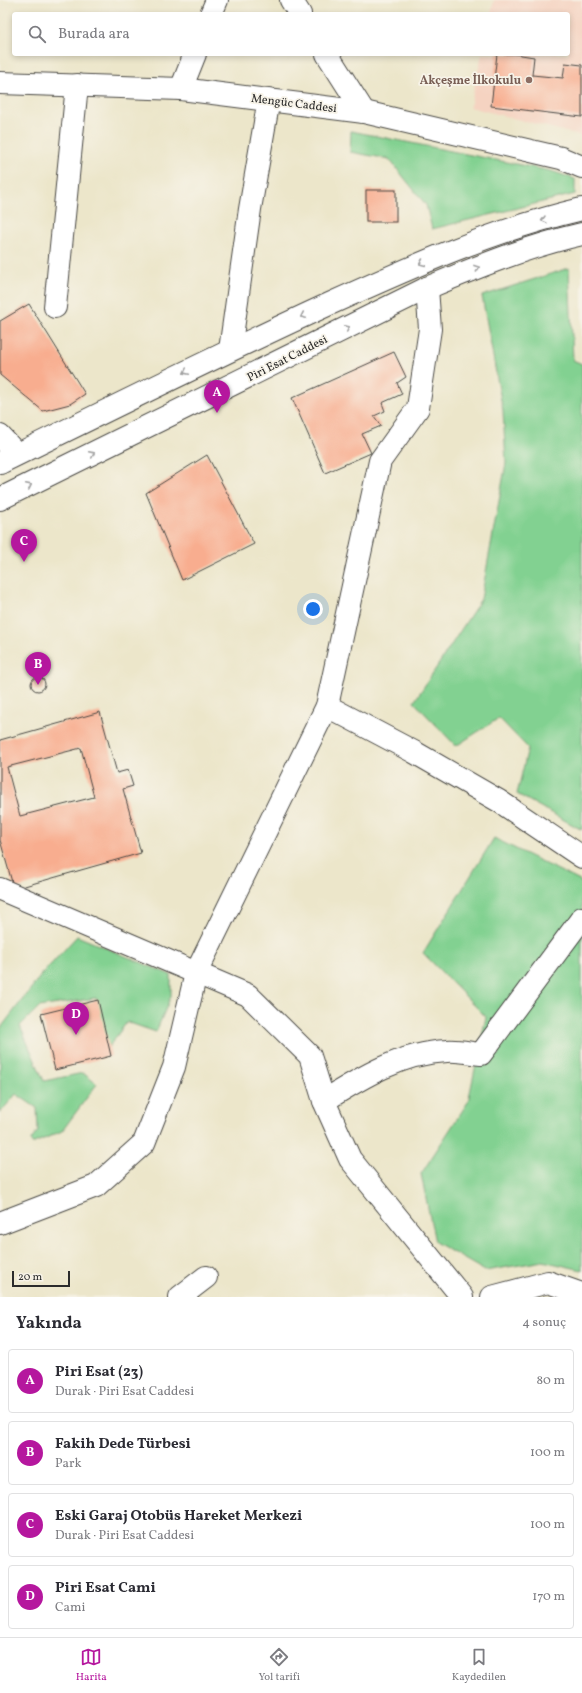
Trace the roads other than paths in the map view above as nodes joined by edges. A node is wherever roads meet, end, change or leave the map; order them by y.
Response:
1 (217, 0) edge
2 (291, 0) edge
3 (213, 12) edge
4 (299, 12) edge
5 (194, 56) edge
6 (328, 56) edge
7 (0, 82) edge
8 (77, 85) junction
9 (181, 89) junction
10 (269, 99) junction
11 (364, 112) junction
12 (582, 167) edge
13 (582, 210) edge
14 (582, 234) edge
15 (428, 288) junction
16 (55, 307) dead end
17 (230, 350) junction
18 (0, 436) edge
19 (8, 458) edge
20 (0, 499) edge
21 (327, 706) junction
22 (582, 858) edge
23 (0, 889) edge
24 (582, 918) edge
25 (196, 973) junction
26 (324, 1101) junction
27 (0, 1223) edge
28 (206, 1277) dead end
29 (582, 1294) edge
30 (180, 1297) edge
31 (462, 1297) edge
32 (492, 1297) edge

1 - 3 street
2 - 4 street
5 - 9 street
6 - 11 street
7 - 8 street, Mengüc Caddesi
8 - 9 street, Mengüc Caddesi
8 - 16 street
9 - 10 street, Mengüc Caddesi
10 - 11 street, Mengüc Caddesi
10 - 17 street
11 - 12 street, Mengüc Caddesi
13 -> 17 street
15 -> 14 street, Piri Esat Caddesi
20 -> 15 street, Piri Esat Caddesi
15 - 21 street
17 -> 19 street
18 - 19 street
21 - 22 street
21 - 25 street
23 - 25 street
24 - 26 street
25 - 26 street
25 - 27 street
26 - 31 street
28 - 30 street
29 - 32 street

